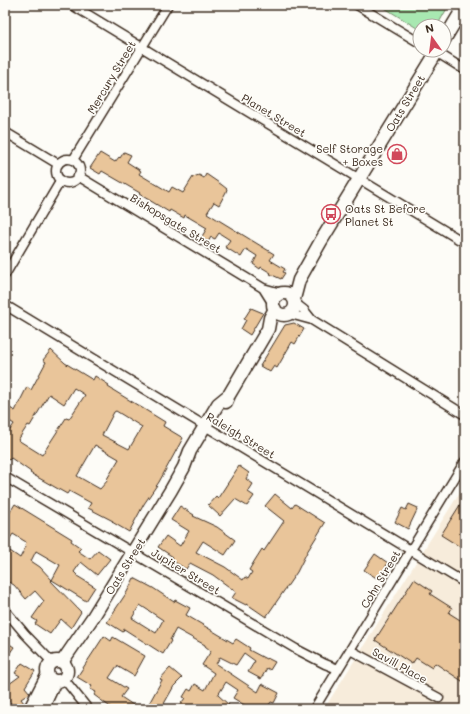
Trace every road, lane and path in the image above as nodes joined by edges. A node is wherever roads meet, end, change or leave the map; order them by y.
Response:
1 (72, 5) edge
2 (168, 5) edge
3 (357, 5) edge
4 (465, 5) edge
5 (452, 27) edge
6 (412, 38) edge
7 (142, 47) junction
8 (431, 58) edge
9 (446, 58) edge
10 (465, 70) edge
11 (5, 132) edge
12 (73, 160) junction
13 (58, 164) junction
14 (78, 176) junction
15 (359, 179) junction
16 (61, 180) junction
17 (465, 244) edge
18 (5, 275) edge
19 (263, 288) junction
20 (289, 297) junction
21 (5, 305) edge
22 (280, 310) junction
23 (312, 320) junction
24 (465, 415) edge
25 (208, 428) junction
26 (465, 461) edge
27 (5, 477) edge
28 (410, 551) junction
29 (133, 552) junction
30 (465, 583) edge
31 (5, 610) edge
32 (350, 650) junction
33 (57, 662) junction
34 (338, 668) junction
35 (55, 679) junction
36 (439, 698) dead end
37 (30, 709) edge
38 (42, 709) edge
39 (88, 709) edge
40 (314, 709) edge

1 - 7 street, Planet Street
2 - 7 street, Mercury Street
3 - 6 street
4 - 5 main road
7 - 12 street, Mercury Street
7 - 15 street, Planet Street
8 - 15 main road, Oats Street
9 - 10 street
11 - 13 street
12 - 13 street
12 - 14 street
13 - 16 street
14 - 16 street
14 - 19 street, Bishopsgate Street
15 - 17 street, Planet Street
15 - 20 main road, Oats Street
16 - 18 street
19 - 20 street, Bishopsgate Street
19 - 22 street, Bishopsgate Street
20 - 22 main road
20 - 22 main road
20 - 23 street, Bishopsgate Street
21 - 25 street, Raleigh Street
22 - 23 street, Bishopsgate Street
22 - 25 main road, Oats Street
23 - 24 street, Bishopsgate Street
25 - 28 street, Raleigh Street
25 - 29 main road, Oats Street
26 - 28 street, Cohn Street
27 - 29 street, Jupiter Street
28 - 30 street, Raleigh Street
28 - 32 street, Cohn Street
29 - 33 main road, Oats Street
29 - 34 street, Jupiter Street
31 - 33 street
32 - 34 street, Cohn Street
32 - 36 street, Savill Place
33 - 35 main road, Oats Street
33 - 35 main road
34 - 40 street, Cohn Street
35 - 37 main road
35 - 38 main road
35 - 39 street

